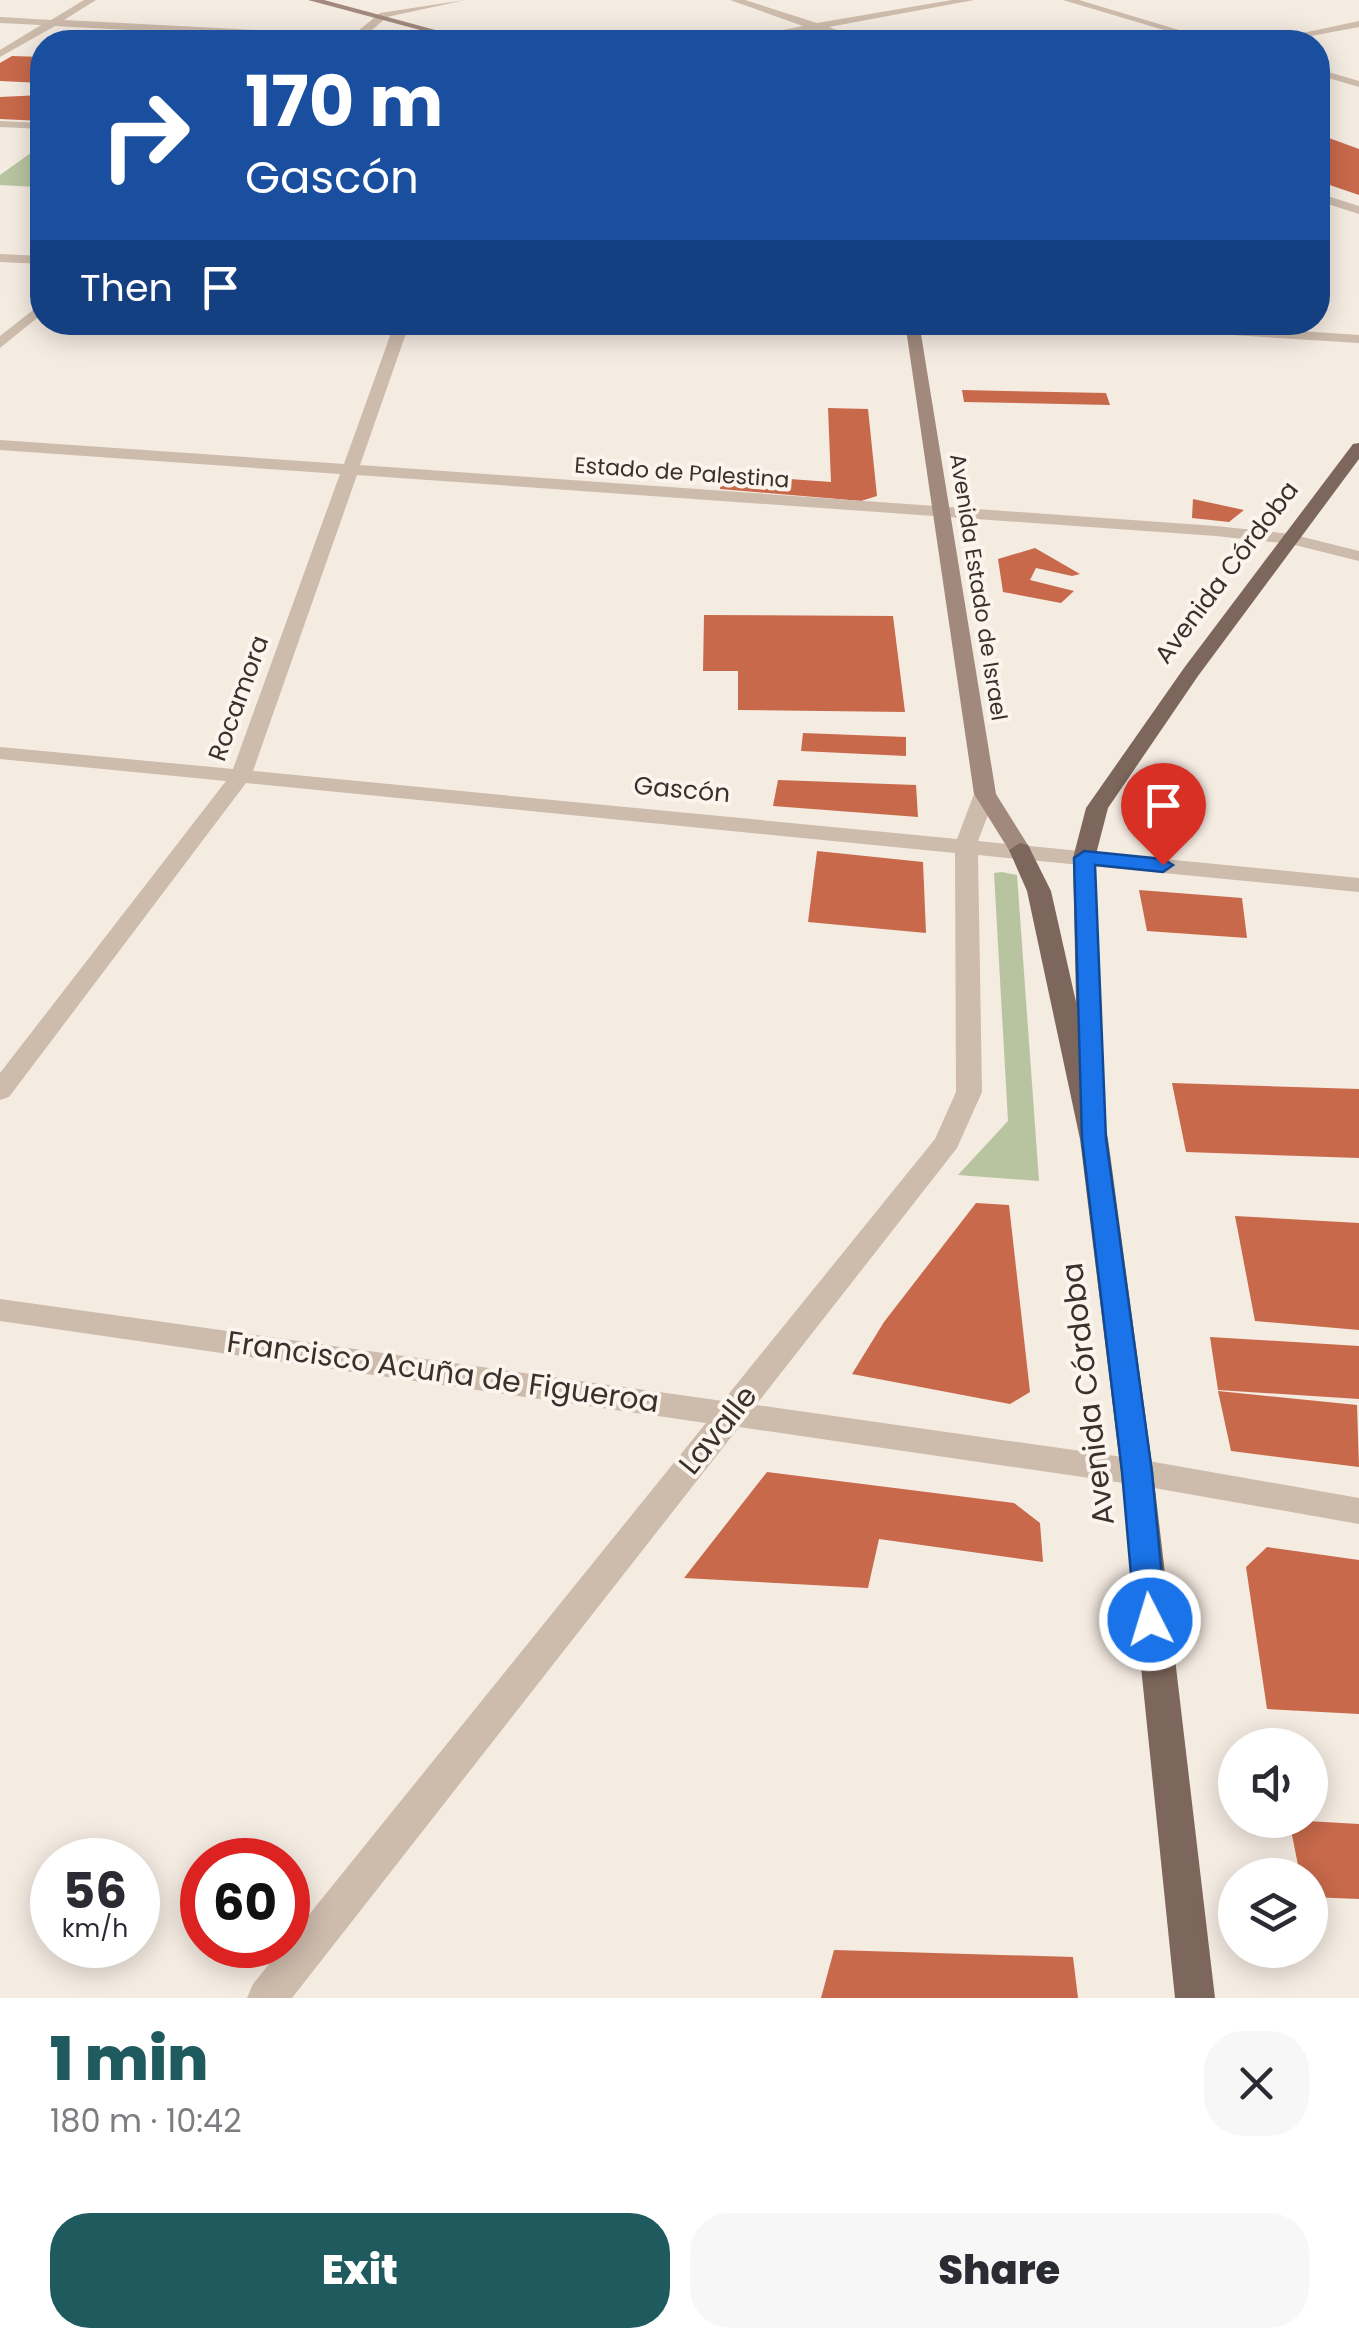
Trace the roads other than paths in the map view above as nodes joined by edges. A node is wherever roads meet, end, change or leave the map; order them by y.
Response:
1 (91, 0) edge
2 (313, 0) edge
3 (460, 0) edge
4 (736, 0) edge
5 (969, 0) edge
6 (1068, 0) edge
7 (384, 15) junction
8 (0, 20) edge
9 (53, 23) junction
10 (1359, 24) edge
11 (818, 27) junction
12 (41, 30) edge
13 (170, 30) edge
14 (367, 30) edge
15 (435, 30) edge
16 (800, 30) edge
17 (827, 30) edge
18 (1172, 30) edge
19 (1328, 30) edge
20 (30, 36) edge
21 (0, 54) edge
22 (1330, 76) edge
23 (1359, 84) edge
24 (0, 124) edge
25 (30, 125) edge
26 (1330, 200) edge
27 (1359, 210) edge
28 (0, 258) edge
29 (30, 259) edge
30 (30, 318) edge
31 (397, 335) edge
32 (914, 335) edge
33 (1296, 335) edge
34 (1359, 339) edge
35 (0, 344) edge
36 (0, 445) edge
37 (1359, 448) edge
38 (349, 471) junction
39 (940, 512) junction
40 (1291, 539) junction
41 (1359, 556) edge
42 (0, 753) edge
43 (241, 776) junction
44 (984, 794) junction
45 (966, 844) junction
46 (1020, 850) junction
47 (1084, 858) junction
48 (1359, 885) edge
49 (0, 1091) edge
50 (1094, 1139) junction
51 (0, 1310) edge
52 (731, 1414) junction
53 (1137, 1472) junction
54 (1359, 1511) edge
55 (267, 1998) edge
56 (1194, 1998) edge

1 - 9 street
2 - 7 main road
3 - 7 street
4 - 11 street
5 - 11 street
6 - 18 street
7 - 14 street
7 - 15 main road
8 - 9 street
9 - 12 street
9 - 13 street
10 - 19 street
11 - 16 street
11 - 17 street
20 - 21 street
22 - 23 street
24 - 25 street
26 - 27 street
28 - 29 street
30 - 35 street
31 - 38 street, Rocamora
32 - 39 main road, Avenida Estado de Israel
33 - 34 street
36 - 38 street, Estado de Palestina
37 - 40 main road, Avenida Córdoba
38 - 39 street, Estado de Palestina
38 - 43 street, Rocamora
39 - 40 street, Estado de Palestina
39 - 44 main road, Avenida Estado de Israel
40 - 41 street, Estado de Palestina
40 - 47 main road, Avenida Córdoba
42 - 43 street, Gascón
43 - 45 street, Gascón
43 - 49 street, Rocamora
44 - 45 street, Lavalle
44 - 46 main road, Avenida Estado de Israel
45 - 46 street, Gascón
45 - 52 street, Lavalle
46 - 47 street, Gascón
46 - 50 main road, Avenida Córdoba
47 - 48 street, Gascón
47 - 50 main road, Avenida Córdoba
50 - 53 main road, Avenida Córdoba
51 - 52 street, Francisco Acuña de Figueroa
52 - 53 street, Francisco Acuña de Figueroa
52 - 55 street, Lavalle
53 - 54 street, Francisco Acuña de Figueroa
53 - 56 main road, Avenida Córdoba

